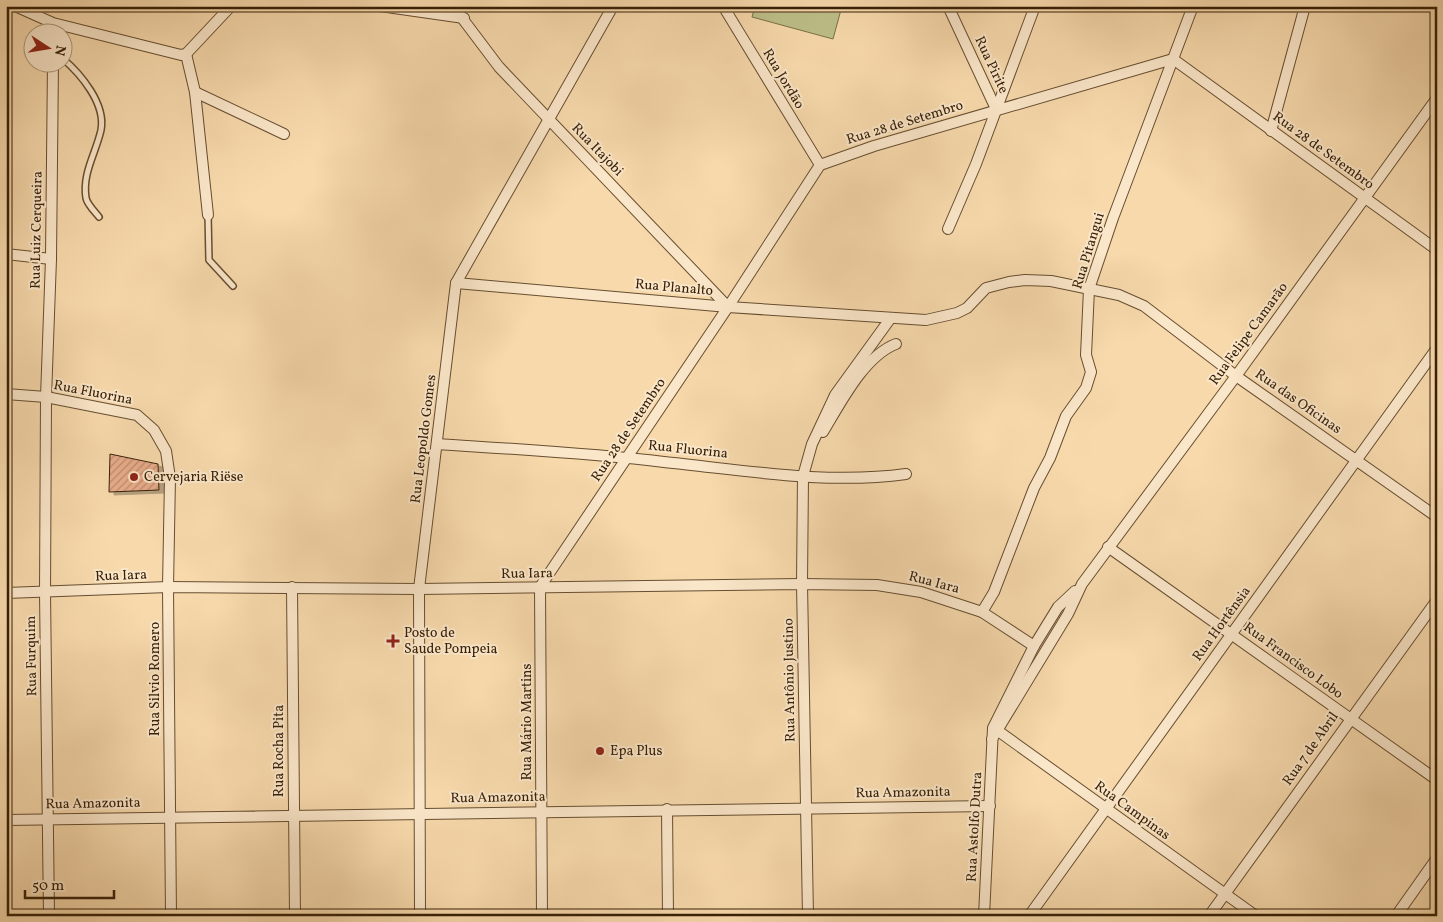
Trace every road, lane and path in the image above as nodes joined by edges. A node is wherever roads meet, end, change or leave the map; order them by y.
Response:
1 (15, 6) edge
2 (231, 6) edge
3 (380, 6) edge
4 (453, 6) edge
5 (613, 6) edge
6 (723, 6) edge
7 (948, 6) edge
8 (1035, 6) edge
9 (1193, 6) edge
10 (1305, 6) edge
11 (464, 18) junction
12 (43, 22) edge
13 (72, 32) edge
14 (186, 54) junction
15 (1173, 59) junction
16 (72, 67) edge
17 (53, 72) edge
18 (195, 92) junction
19 (1437, 98) edge
20 (996, 109) junction
21 (548, 119) junction
22 (1271, 130) junction
23 (284, 134) dead end
24 (820, 166) junction
25 (1364, 197) junction
26 (208, 215) joint
27 (99, 217) dead end
28 (948, 229) dead end
29 (1437, 250) edge
30 (6, 254) edge
31 (51, 259) junction
32 (456, 283) junction
33 (233, 286) dead end
34 (1089, 289) junction
35 (728, 307) junction
36 (890, 318) junction
37 (896, 344) dead end
38 (1437, 348) edge
39 (1236, 376) junction
40 (6, 394) edge
41 (46, 397) junction
42 (162, 444) joint
43 (437, 444) junction
44 (812, 444) junction
45 (627, 458) junction
46 (1357, 460) junction
47 (906, 474) dead end
48 (804, 476) junction
49 (1437, 517) edge
50 (1108, 547) junction
51 (802, 584) junction
52 (1082, 584) junction
53 (292, 587) junction
54 (540, 587) junction
55 (168, 588) junction
56 (419, 589) junction
57 (6, 593) edge
58 (45, 593) junction
59 (1437, 600) edge
60 (982, 612) junction
61 (1232, 634) junction
62 (1034, 646) junction
63 (1349, 719) junction
64 (995, 733) junction
65 (1437, 780) edge
66 (990, 806) junction
67 (806, 808) junction
68 (667, 809) junction
69 (1106, 809) junction
70 (542, 811) junction
71 (419, 813) junction
72 (292, 815) junction
73 (169, 816) junction
74 (47, 819) junction
75 (6, 820) edge
76 (1437, 858) edge
77 (1224, 894) junction
78 (49, 916) edge
79 (171, 916) edge
80 (294, 916) edge
81 (420, 916) edge
82 (542, 916) edge
83 (668, 916) edge
84 (808, 916) edge
85 (984, 916) edge
86 (1029, 916) edge
87 (1209, 916) edge
88 (1256, 916) edge
89 (1396, 916) edge

1 - 12 street
2 - 14 street
3 - 11 street
4 - 11 street, Rua Itajobi
5 - 21 street, Rua Leopoldo Gomes
6 - 24 street, Rua Jordão
7 - 20 street, Rua Pirite
8 - 20 street
9 - 15 street, Rua Pitangui
10 - 22 street
11 - 21 street, Rua Itajobi
13 - 14 street
14 - 18 street
15 - 20 street, Rua 28 de Setembro
15 - 22 street, Rua 28 de Setembro
15 - 34 street, Rua Pitangui
16 - 27 lane
17 - 31 street, Rua Luiz Cerqueira
18 - 23 street
18 - 26 street
19 - 25 street, Rua Felipe Camarão
20 - 24 street, Rua 28 de Setembro
20 - 28 street
21 - 32 street, Rua Leopoldo Gomes
21 - 35 street, Rua Itajobi
22 - 25 street, Rua 28 de Setembro
24 - 35 street, Rua 28 de Setembro
25 - 29 street, Rua 28 de Setembro
25 - 39 street, Rua Felipe Camarão
26 - 33 lane
30 - 31 street
31 - 41 street, Rua Luiz Cerqueira
32 - 35 street, Rua Planalto
32 - 43 street, Rua Leopoldo Gomes
34 - 36 street
34 - 39 street, Rua das Oficinas
34 - 60 street, Rua Pitangui
35 - 36 street, Rua Planalto
35 - 45 street, Rua 28 de Setembro
36 - 44 street, Rua Antônio Justino
37 - 44 street, Rua Antônio Justino
38 - 46 street, Rua Hortênsia
39 - 46 street, Rua das Oficinas
39 - 50 street, Rua Felipe Camarão
40 - 41 street, Rua Fluorina
41 - 42 street, Rua Fluorina
41 - 58 street, Rua Furquim
42 - 55 street, Rua Silvio Romero
43 - 45 street, Rua Fluorina
43 - 56 street, Rua Leopoldo Gomes
44 - 48 street, Rua Antônio Justino
45 - 48 street, Rua Fluorina
45 - 54 street, Rua 28 de Setembro
46 - 49 street, Rua das Oficinas
46 - 61 street, Rua Hortênsia
47 - 48 street, Rua Fluorina
48 - 51 street, Rua Antônio Justino
50 - 52 street, Rua Felipe Camarão
50 - 61 street, Rua Francisco Lobo
51 - 54 street, Rua Iara
51 - 60 street, Rua Iara
51 - 67 street, Rua Antônio Justino
52 - 62 street, Rua Felipe Camarão
52 - 64 street, Rua Felipe Camarão
53 - 55 street, Rua Iara
53 - 56 street, Rua Iara
53 - 72 street, Rua Rocha Pita
54 - 56 street, Rua Iara
54 - 70 street, Rua Mário Martins
55 - 58 street, Rua Iara
55 - 73 street, Rua Silvio Romero
56 - 71 street, Rua Leopoldo Gomes
57 - 58 street, Rua Iara
58 - 74 street, Rua Furquim
59 - 63 street, Rua 7 de Abril
60 - 62 street, Rua Iara
61 - 63 street, Rua Francisco Lobo
61 - 69 street, Rua Hortênsia
62 - 64 street, Rua Felipe Camarão
63 - 65 street, Rua Francisco Lobo
63 - 77 street, Rua 7 de Abril
64 - 66 street, Rua Astolfo Dutra
64 - 69 street, Rua Campinas
66 - 67 street, Rua Amazonita
66 - 85 street, Rua Astolfo Dutra
67 - 68 street, Rua Amazonita
67 - 84 street, Rua Antônio Justino
68 - 70 street, Rua Amazonita
68 - 83 street
69 - 77 street, Rua Campinas
69 - 86 street, Rua Hortênsia
70 - 71 street, Rua Amazonita
70 - 82 street, Rua Mário Martins
71 - 72 street, Rua Amazonita
71 - 81 street, Rua Leopoldo Gomes
72 - 73 street, Rua Amazonita
72 - 80 street, Rua Rocha Pita
73 - 74 street, Rua Amazonita
73 - 79 street, Rua Silvio Romero
74 - 75 street, Rua Amazonita
74 - 78 street, Rua Furquim
76 - 89 street
77 - 87 street, Rua 7 de Abril
77 - 88 street, Rua Campinas

